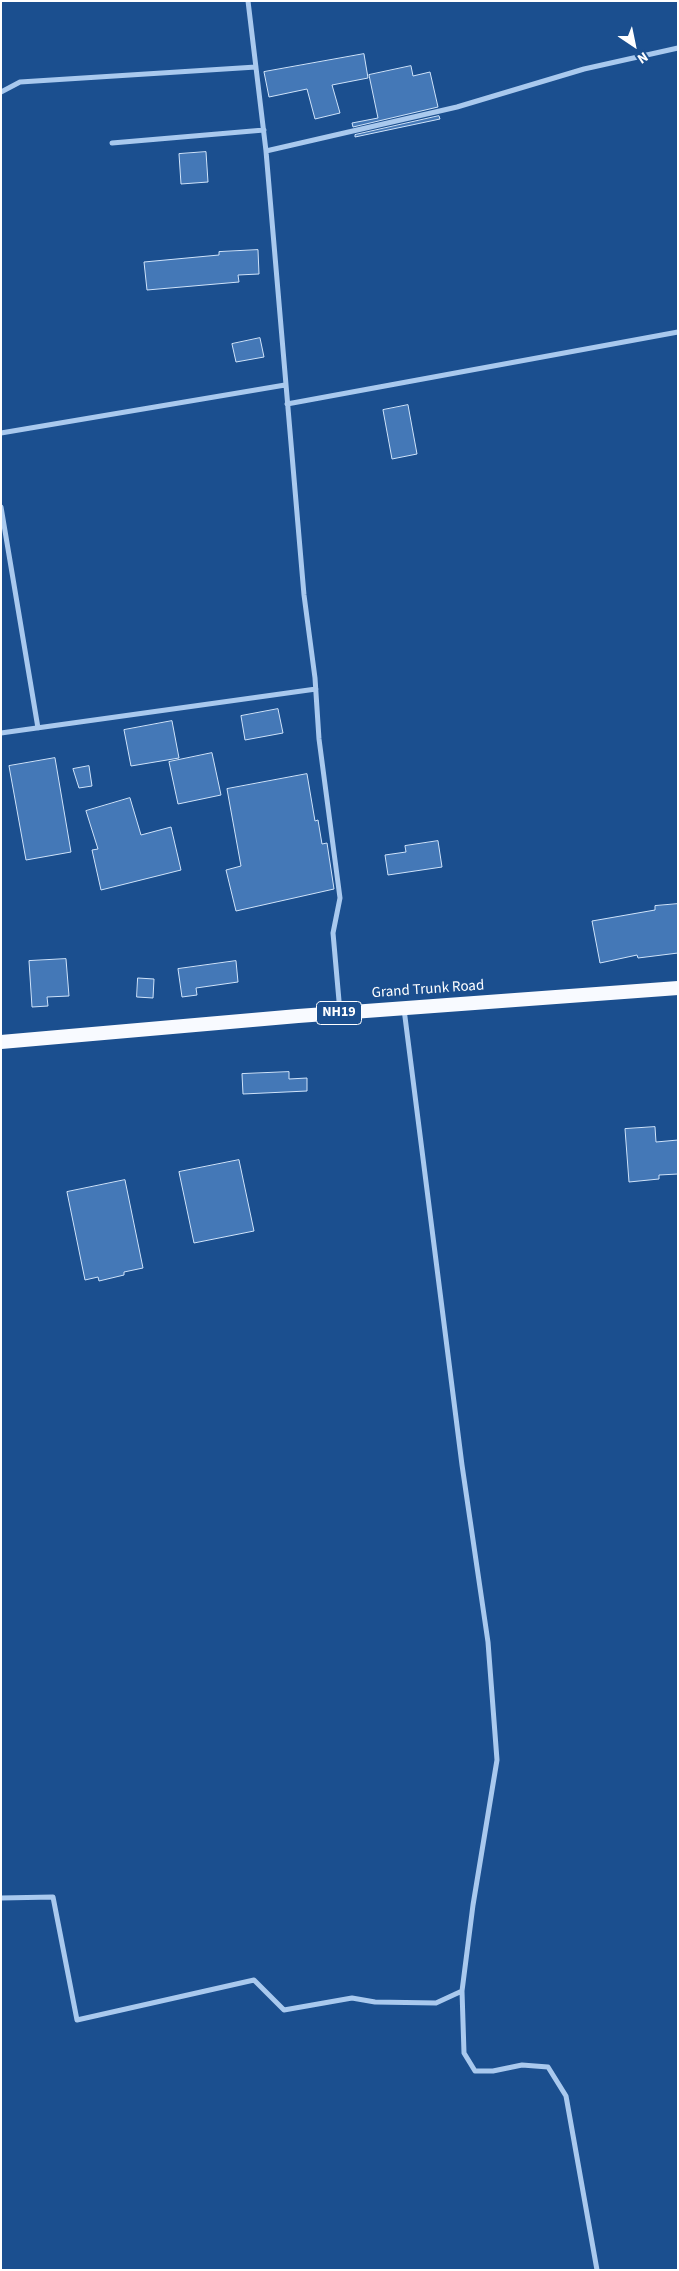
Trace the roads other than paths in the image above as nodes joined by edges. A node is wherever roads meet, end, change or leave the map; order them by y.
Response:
1 (248, 1) edge
2 (678, 48) edge
3 (256, 67) junction
4 (1, 92) edge
5 (264, 130) junction
6 (112, 143) dead end
7 (266, 151) junction
8 (678, 332) edge
9 (285, 385) junction
10 (287, 404) junction
11 (1, 433) edge
12 (1, 507) edge
13 (316, 689) junction
14 (38, 728) junction
15 (1, 733) edge
16 (678, 988) edge
17 (404, 1008) junction
18 (340, 1013) junction
19 (1, 1042) edge
20 (1, 1898) edge
21 (462, 1991) junction
22 (597, 2270) edge

1 - 3 street
2 - 7 street
3 - 4 street
3 - 5 street
5 - 6 street
5 - 7 street
7 - 9 street
8 - 10 street
9 - 10 street
9 - 11 street
10 - 13 street
12 - 14 street
13 - 14 street
13 - 18 street
14 - 15 street
16 - 17 highway, Grand Trunk Road / NH19
17 - 18 highway, Grand Trunk Road / NH19
17 - 21 street
18 - 19 highway, Grand Trunk Road / NH19
20 - 21 street
21 - 22 street

